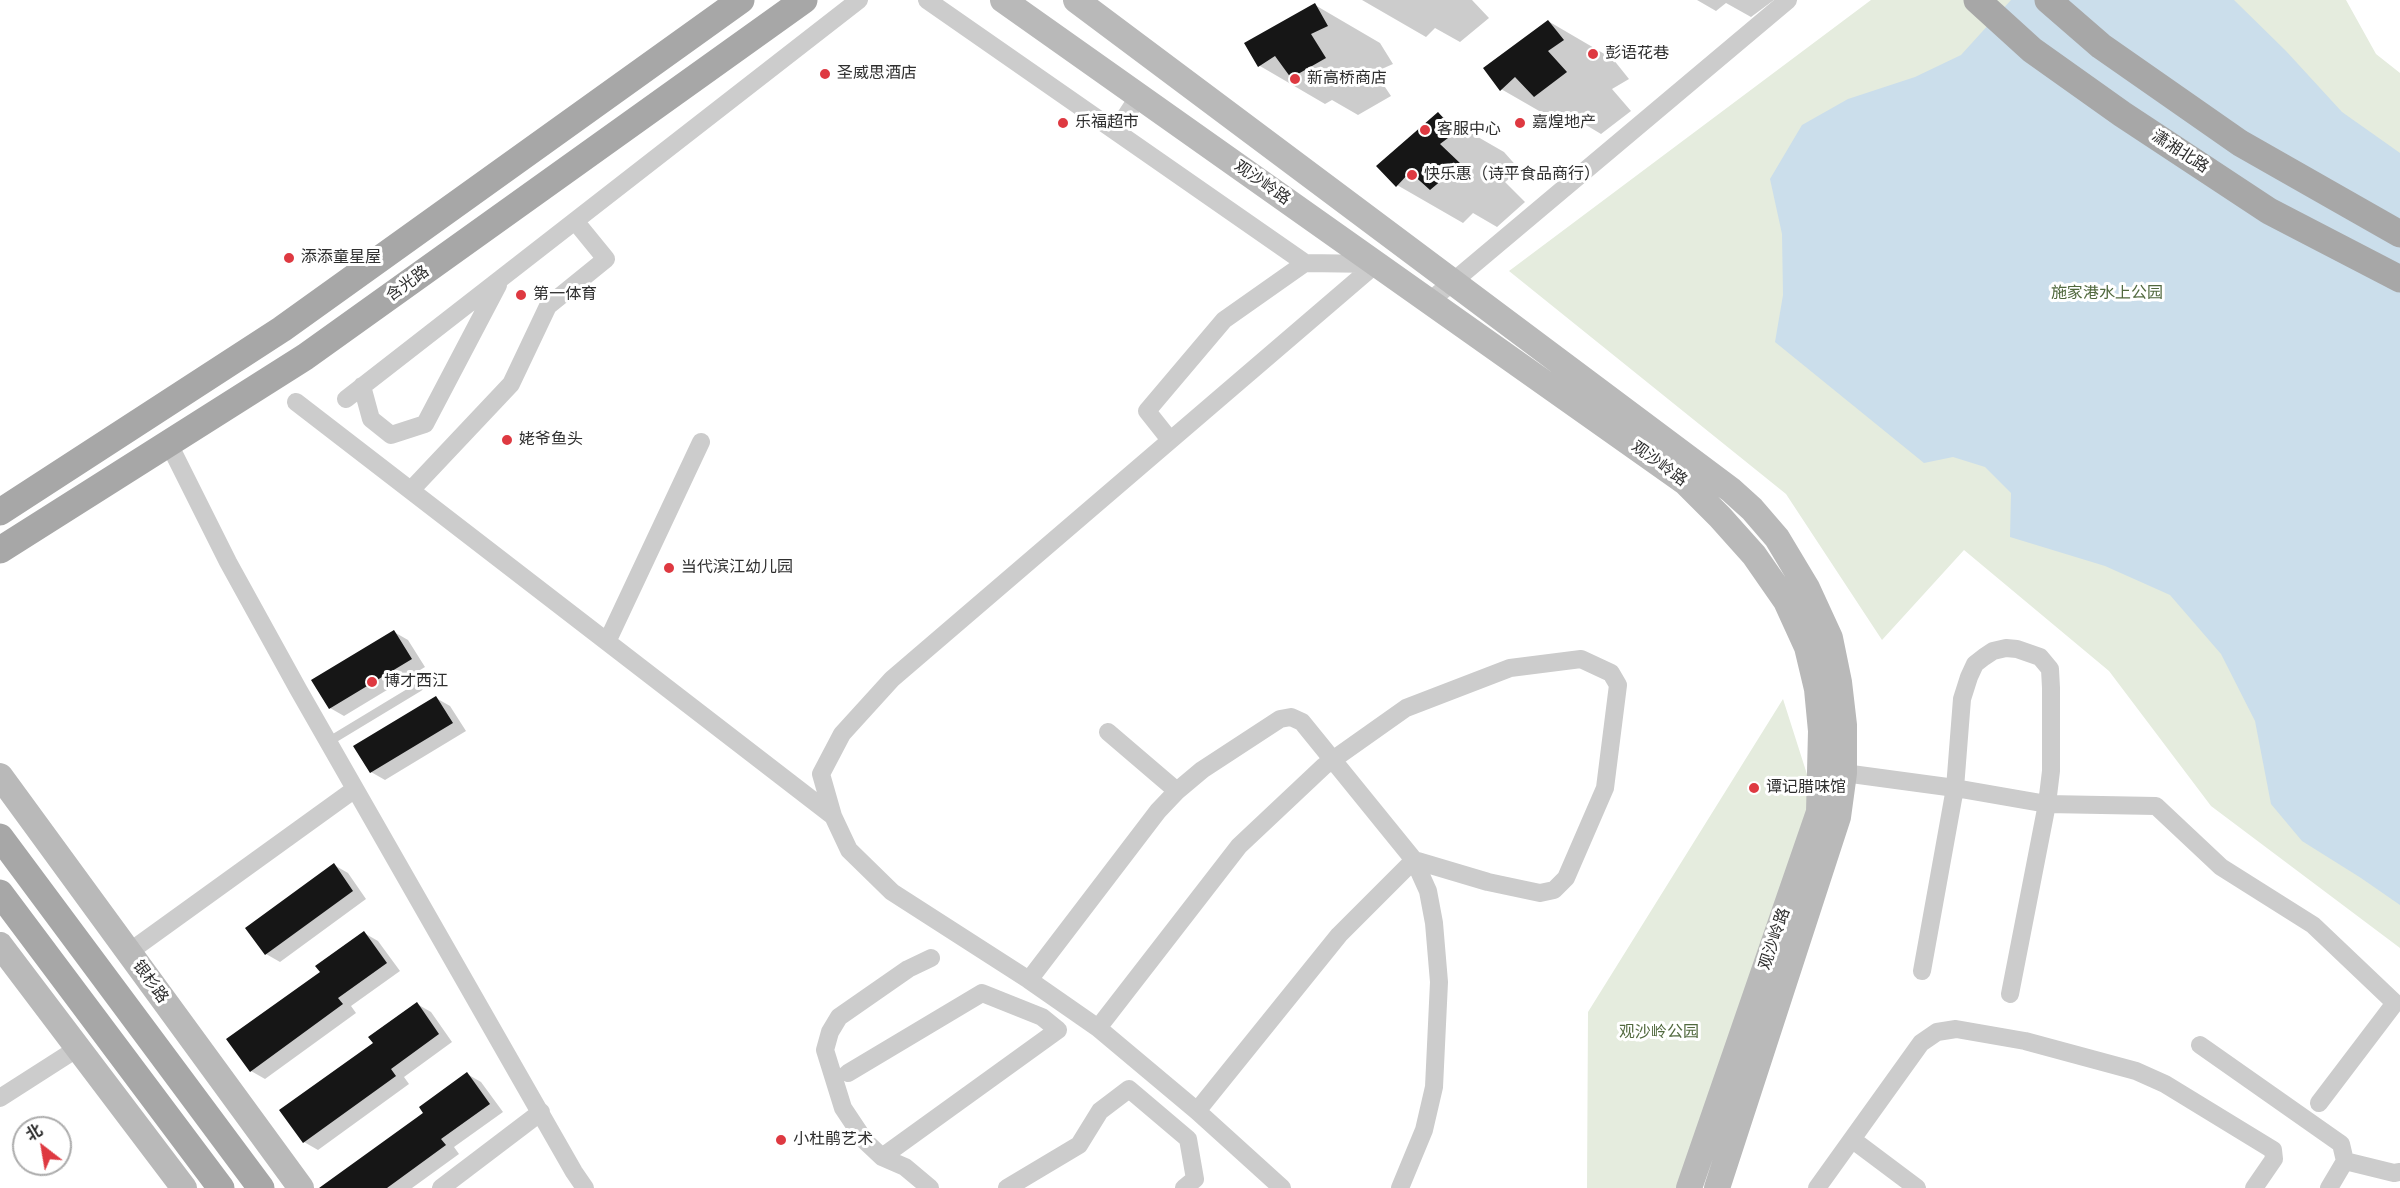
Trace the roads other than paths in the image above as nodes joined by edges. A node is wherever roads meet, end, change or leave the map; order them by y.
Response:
1 (741, 0) edge
2 (804, 0) edge
3 (859, 0) edge
4 (927, 0) edge
5 (1003, 0) edge
6 (1076, 0) edge
7 (1788, 0) edge
8 (1977, 0) edge
9 (2048, 0) edge
10 (1139, 96) junction
11 (1116, 131) junction
12 (575, 221) junction
13 (2400, 234) edge
14 (1305, 263) junction
15 (1376, 264) junction
16 (502, 277) junction
17 (2400, 279) edge
18 (1453, 282) junction
19 (1430, 302) junction
20 (362, 386) junction
21 (346, 399) dead end
22 (296, 402) dead end
23 (1170, 440) junction
24 (701, 442) dead end
25 (169, 444) junction
26 (411, 490) junction
27 (0, 512) edge
28 (0, 550) edge
29 (607, 642) junction
30 (419, 687) dead end
31 (1108, 732) dead end
32 (328, 742) junction
33 (1332, 760) junction
34 (1844, 773) junction
35 (0, 776) edge
36 (1955, 788) junction
37 (355, 789) junction
38 (1177, 791) junction
39 (2047, 804) junction
40 (833, 816) junction
41 (0, 837) edge
42 (1414, 860) junction
43 (0, 893) edge
44 (0, 945) edge
45 (129, 952) junction
46 (931, 958) dead end
47 (1922, 971) dead end
48 (1029, 980) junction
49 (2010, 994) dead end
50 (2398, 1003) edge
51 (1098, 1028) junction
52 (2200, 1045) dead end
53 (78, 1048) junction
54 (848, 1073) dead end
55 (0, 1098) edge
56 (2319, 1103) dead end
57 (1197, 1111) junction
58 (541, 1113) junction
59 (1853, 1140) junction
60 (882, 1157) junction
61 (2346, 1161) junction
62 (2400, 1172) edge
63 (573, 1180) edge
64 (184, 1188) edge
65 (221, 1188) edge
66 (261, 1188) edge
67 (301, 1188) edge
68 (441, 1188) edge
69 (585, 1188) edge
70 (930, 1188) edge
71 (1007, 1188) edge
72 (1184, 1188) edge
73 (1282, 1188) edge
74 (1400, 1188) edge
75 (1689, 1188) edge
76 (1718, 1188) edge
77 (1817, 1188) edge
78 (1917, 1188) edge
79 (2254, 1188) edge
80 (2329, 1188) edge

1 - 27 main road
2 - 25 main road, 含光路
3 - 12 street
4 - 11 street
5 - 10 main road, 观沙岭路
6 - 18 main road, 观沙岭路
7 - 18 street
8 - 17 main road, 潇湘北路
9 - 13 main road
10 - 11 street
10 - 15 main road, 观沙岭路
11 - 14 street
12 - 16 street
12 - 26 street
14 - 15 street
14 - 23 street
15 - 19 main road, 观沙岭路
15 - 23 street
16 - 20 street
16 - 20 street
18 - 19 street
18 - 34 main road, 观沙岭路
19 - 75 main road, 观沙岭路
20 - 21 street
22 - 26 street
23 - 40 street
24 - 29 street
25 - 28 main road, 含光路
25 - 32 street
26 - 29 street
29 - 40 street
30 - 32 lane
31 - 38 street
32 - 37 street
33 - 38 street
33 - 42 street
33 - 42 street
33 - 51 street
34 - 36 street
34 - 76 main road, 观沙岭路
35 - 45 main road, 银杉路
36 - 39 street
36 - 39 street
36 - 47 street
37 - 45 street
37 - 58 street
38 - 48 street
39 - 49 street
39 - 50 street
40 - 48 street
41 - 66 main road, 银杉路
42 - 57 street
42 - 74 street
43 - 65 main road
44 - 53 main road
45 - 67 main road, 银杉路
46 - 60 street
48 - 51 street
50 - 56 street
51 - 57 street
52 - 61 street
53 - 55 street
53 - 64 main road
54 - 60 street
57 - 73 street
58 - 63 street
58 - 68 street
59 - 77 street
59 - 78 street
59 - 79 street
60 - 70 street
61 - 62 street
61 - 80 street
63 - 69 street
71 - 72 street

